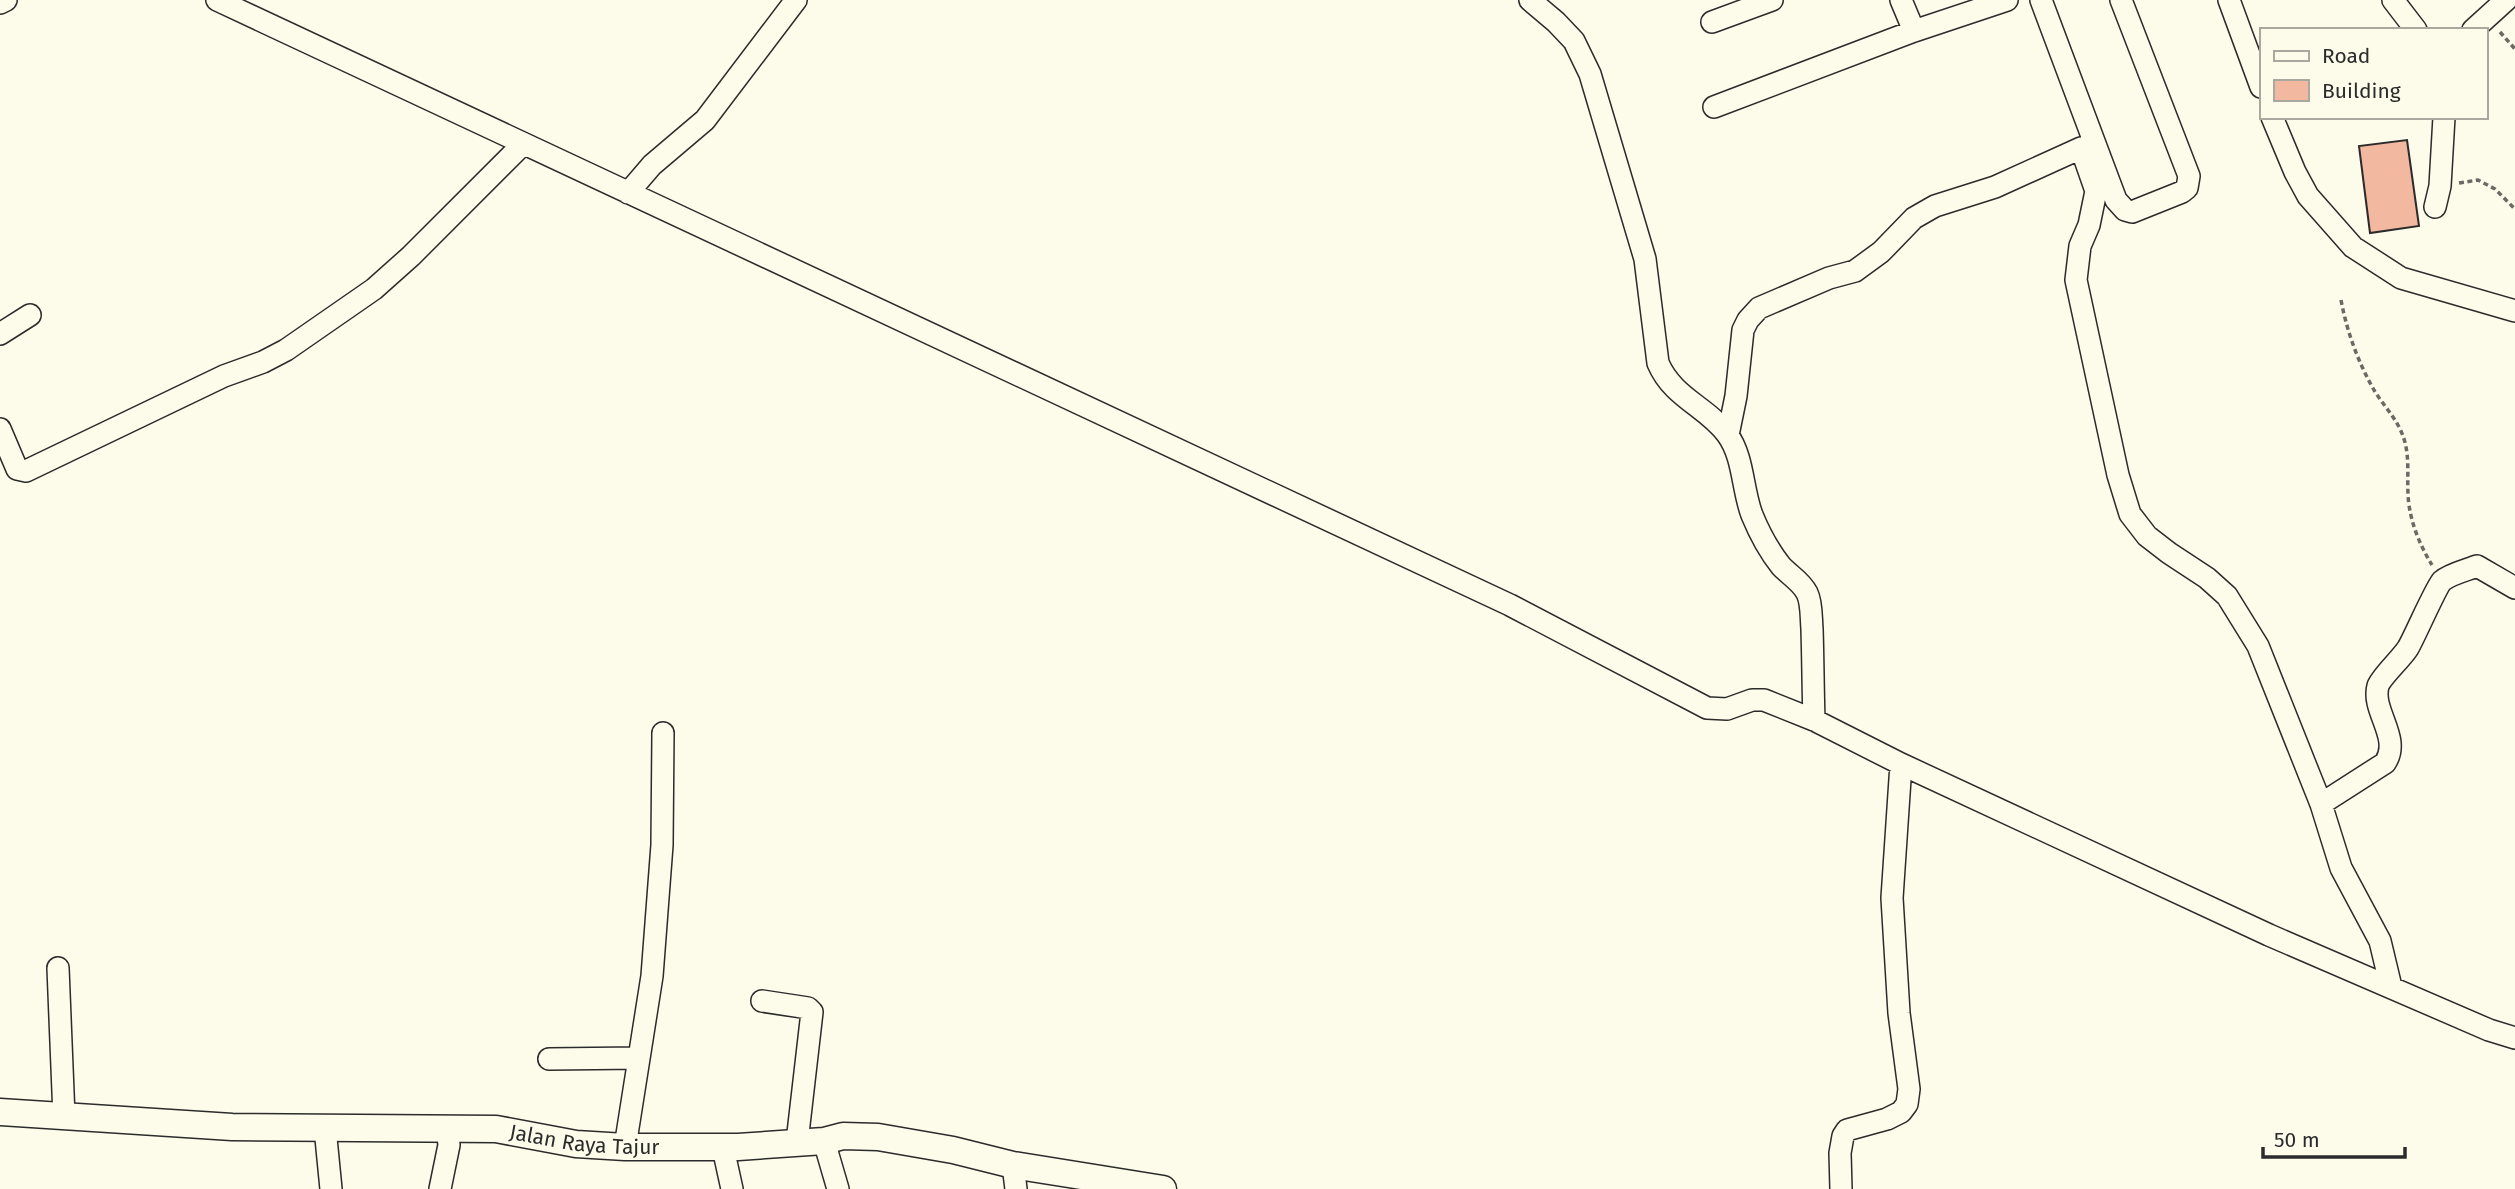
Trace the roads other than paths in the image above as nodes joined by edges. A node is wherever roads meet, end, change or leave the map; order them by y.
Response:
1 (6, 0) edge
2 (217, 0) edge
3 (796, 0) edge
4 (1530, 0) edge
5 (1772, 0) edge
6 (1901, 0) edge
7 (2007, 0) edge
8 (2042, 0) edge
9 (2121, 0) edge
10 (2229, 0) edge
11 (2393, 0) edge
12 (2506, 0) edge
13 (0, 3) edge
14 (257, 8) edge
15 (1712, 22) dead end
16 (2414, 28) edge
17 (2475, 28) edge
18 (1914, 31) junction
19 (2260, 84) edge
20 (1714, 107) dead end
21 (2273, 119) edge
22 (2444, 119) edge
23 (523, 144) junction
24 (628, 193) junction
25 (2437, 196) road end
26 (2515, 311) edge
27 (30, 315) dead end
28 (0, 334) edge
29 (0, 429) edge
30 (1728, 435) junction
31 (2515, 588) edge
32 (1814, 720) junction
33 (663, 733) dead end
34 (1901, 764) junction
35 (2321, 804) junction
36 (58, 968) dead end
37 (2392, 988) junction
38 (762, 1001) dead end
39 (2515, 1038) edge
40 (639, 1058) junction
41 (549, 1059) dead end
42 (0, 1112) edge
43 (64, 1117) junction
44 (325, 1128) junction
45 (447, 1128) junction
46 (824, 1141) junction
47 (797, 1142) junction
48 (625, 1147) junction
49 (723, 1147) junction
50 (1015, 1177) edge
51 (331, 1189) edge
52 (440, 1189) edge
53 (732, 1189) edge
54 (838, 1189) edge
55 (1163, 1189) edge
56 (1841, 1189) edge

1 - 13 street
2 - 14 street
3 - 24 street
4 - 30 street
5 - 15 street
6 - 18 street
7 - 18 street
8 - 9 street
10 - 19 street
11 - 16 street
12 - 17 street
14 - 23 street
18 - 20 street
21 - 26 street
22 - 25 street
23 - 24 street
23 - 29 street
24 - 32 street
27 - 28 street
30 - 32 street
30 - 35 street
31 - 35 street
32 - 34 street
33 - 40 street
34 - 37 street
34 - 56 street
35 - 37 street
36 - 43 street
37 - 39 street
38 - 47 street
40 - 41 street
40 - 48 street
42 - 43 main road, Jalan Raya Tajur
43 - 44 main road, Jalan Raya Tajur
44 - 45 main road, Jalan Raya Tajur
44 - 51 street
45 - 48 main road, Jalan Raya Tajur
45 - 52 street
46 - 47 main road, Jalan Raya Tajur
46 - 50 main road, Jalan Raya Tajur
46 - 54 street
47 - 49 main road, Jalan Raya Tajur
48 - 49 main road, Jalan Raya Tajur
49 - 53 street
50 - 55 main road, Jalan Raya Tajur

